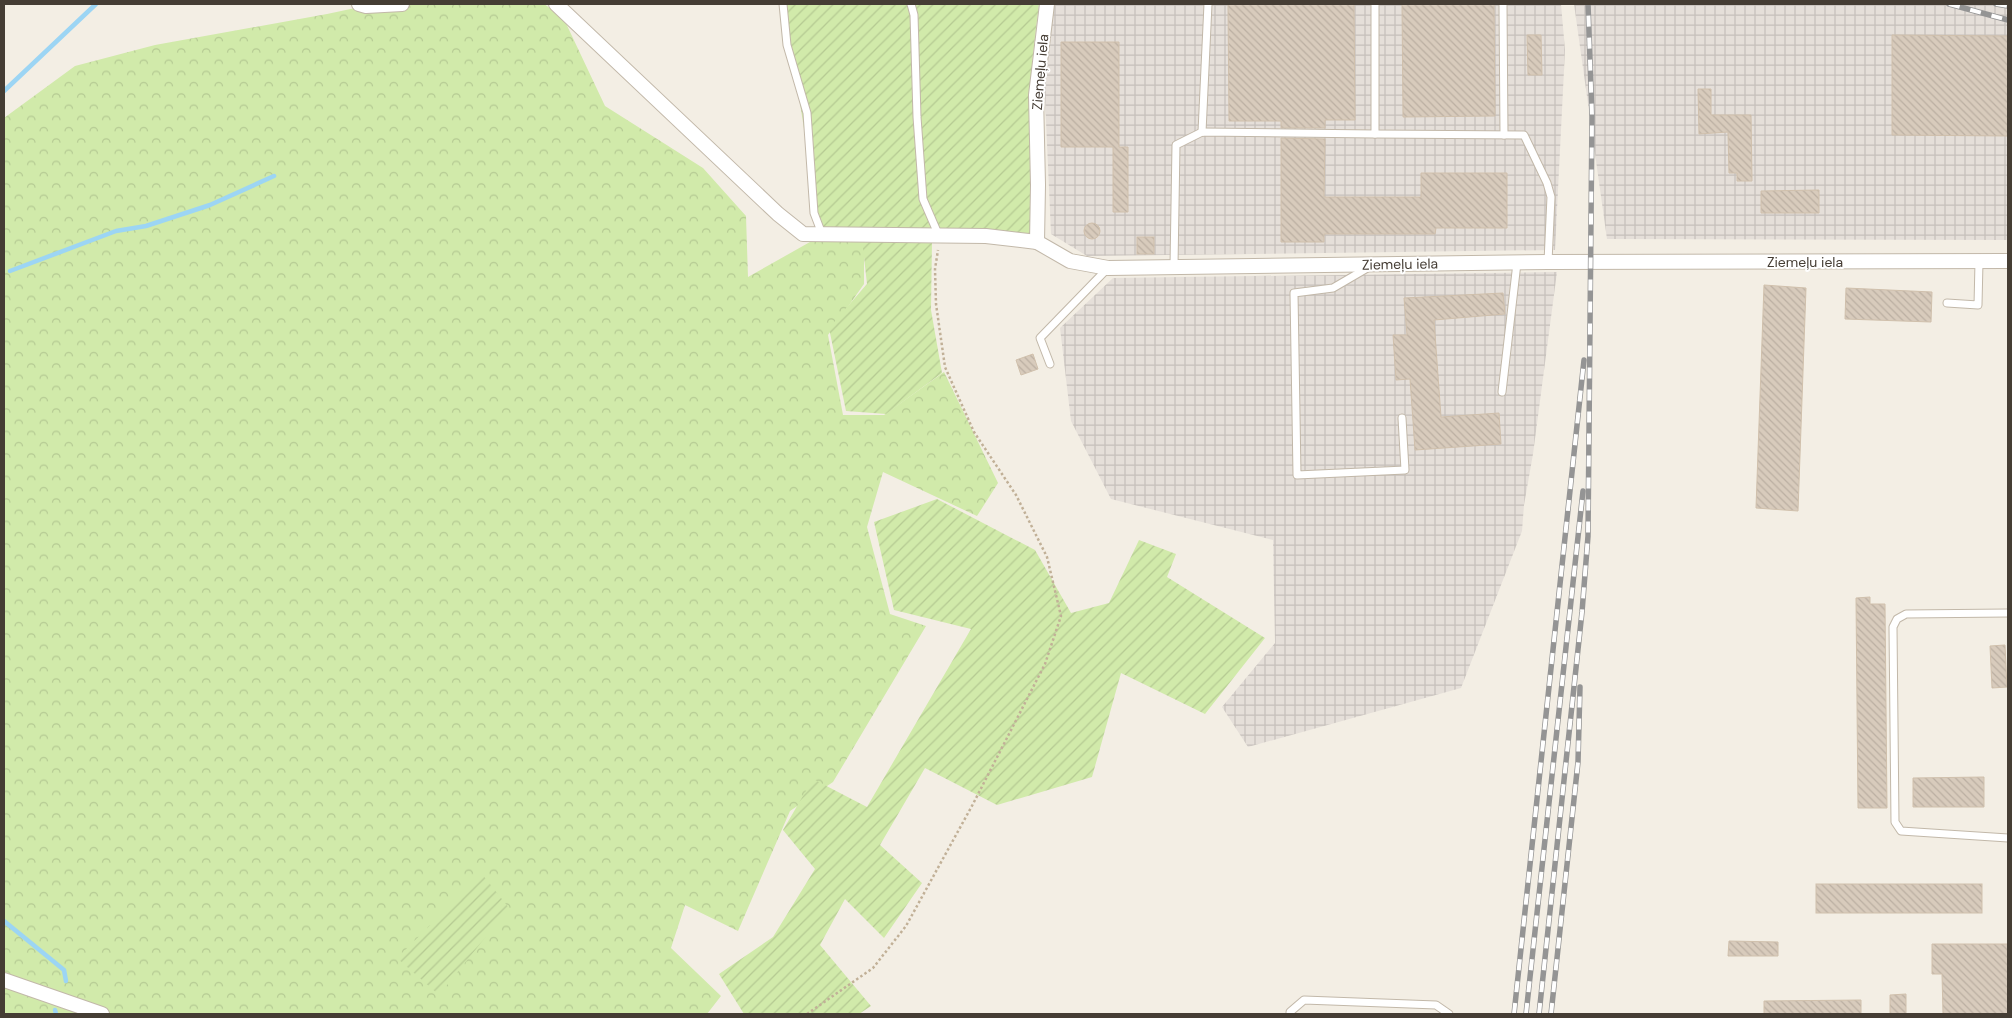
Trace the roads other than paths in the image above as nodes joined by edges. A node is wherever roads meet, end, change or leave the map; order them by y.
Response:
1 (359, 4) edge
2 (402, 4) edge
3 (556, 4) edge
4 (783, 4) edge
5 (911, 4) edge
6 (1047, 4) edge
7 (1208, 4) edge
8 (1375, 4) edge
9 (1504, 4) edge
10 (1202, 132) junction
11 (1375, 134) junction
12 (1504, 135) junction
13 (822, 234) junction
14 (940, 236) junction
15 (1036, 242) junction
16 (2008, 261) edge
17 (1548, 262) junction
18 (1979, 262) junction
19 (1518, 263) junction
20 (1374, 264) junction
21 (1174, 266) junction
22 (1108, 268) junction
23 (1947, 303) dead end
24 (1050, 364) dead end
25 (1502, 392) dead end
26 (1402, 418) dead end
27 (2008, 613) edge
28 (2008, 838) edge
29 (4, 980) edge
30 (102, 1014) edge
31 (1290, 1014) edge
32 (1449, 1014) edge

1 - 2 street
3 - 13 street
4 - 13 lane
5 - 14 lane
6 - 15 street, Ziemeļu iela
7 - 10 lane
8 - 11 lane
9 - 12 lane
10 - 11 lane
10 - 21 lane
11 - 12 lane
12 - 17 lane
13 - 14 street
14 - 15 street
15 - 22 street, Ziemeļu iela
16 - 18 street, Ziemeļu iela
17 - 18 street, Ziemeļu iela
17 - 19 street, Ziemeļu iela
18 - 23 lane
19 - 20 street, Ziemeļu iela
19 - 25 lane
20 - 21 street, Ziemeļu iela
20 - 26 lane
21 - 22 street, Ziemeļu iela
22 - 24 lane
27 - 28 lane
29 - 30 street
31 - 32 lane

